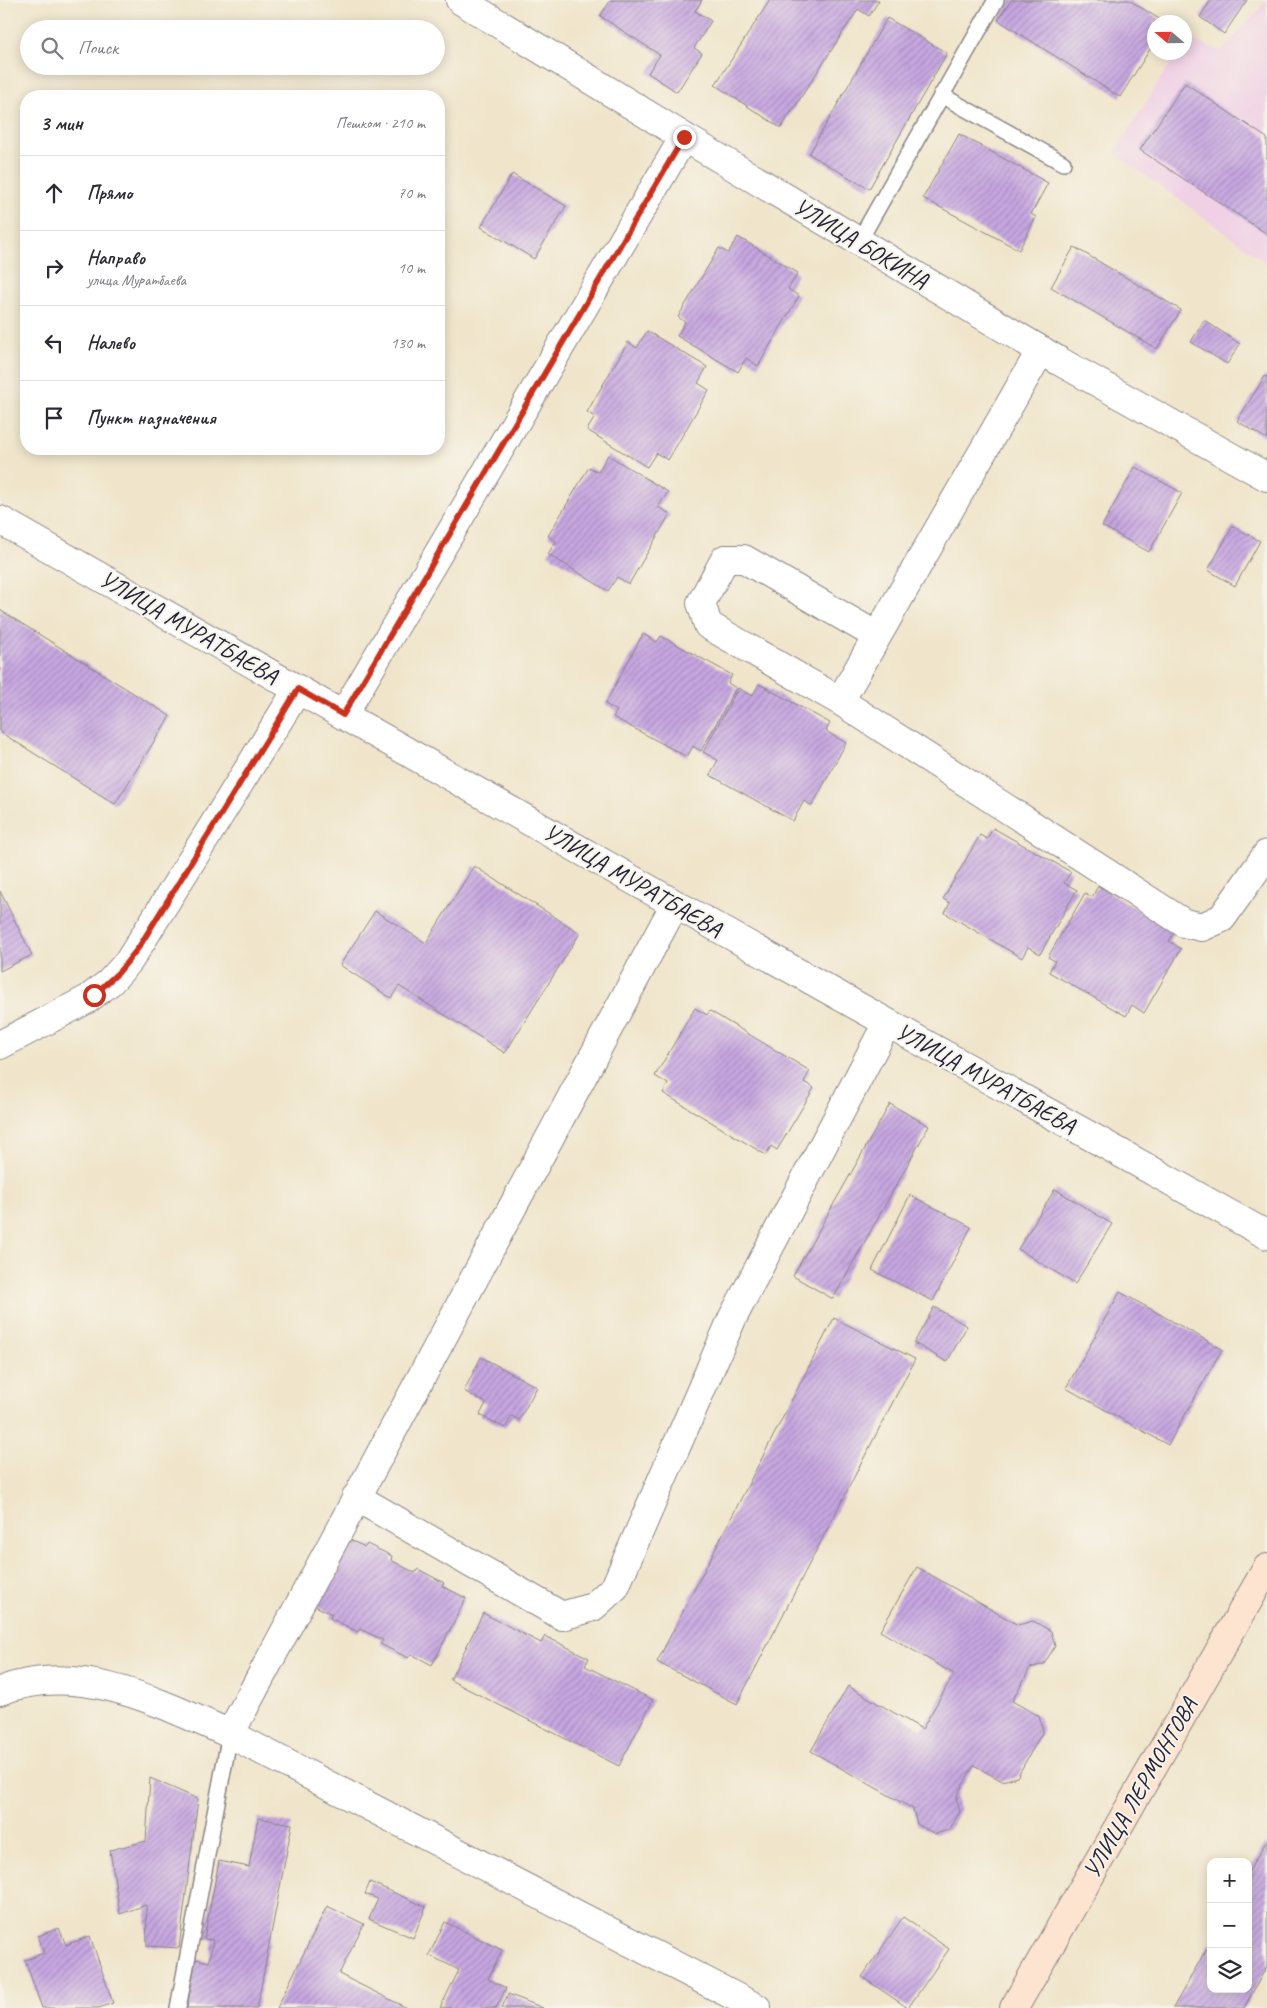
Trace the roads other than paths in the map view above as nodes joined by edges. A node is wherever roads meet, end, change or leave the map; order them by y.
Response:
1 (460, 0) edge
2 (996, 0) edge
3 (942, 95) junction
4 (684, 137) junction
5 (1063, 163) dead end
6 (859, 241) junction
7 (1041, 350) junction
8 (1267, 477) edge
9 (0, 520) edge
10 (877, 636) junction
11 (298, 689) junction
12 (840, 701) junction
13 (343, 715) junction
14 (1267, 854) edge
15 (675, 904) junction
16 (887, 1022) junction
17 (0, 1044) edge
18 (1267, 1235) edge
19 (356, 1497) junction
20 (1267, 1568) edge
21 (0, 1690) edge
22 (230, 1734) junction
23 (178, 2008) edge
24 (758, 2008) edge
25 (1014, 2008) edge

1 - 4 street, УЛИЦА БОКИНА
2 - 3 lane
3 - 5 lane
3 - 6 lane
4 - 6 street, УЛИЦА БОКИНА
4 - 13 street
6 - 7 street, УЛИЦА БОКИНА
7 - 8 street, УЛИЦА БОКИНА
7 - 10 street
9 - 11 street, УЛИЦА МУРАТБАЕВА
10 - 12 street
10 - 12 street
11 - 13 street, УЛИЦА МУРАТБАЕВА
11 - 17 street
12 - 14 street
13 - 15 street, УЛИЦА МУРАТБАЕВА
15 - 16 street, УЛИЦА МУРАТБАЕВА
15 - 19 street
16 - 18 street, УЛИЦА МУРАТБАЕВА
16 - 19 street
19 - 22 street
20 - 25 main road, УЛИЦА ЛЕРМОНТОВА
21 - 22 street
22 - 23 lane
22 - 24 street

